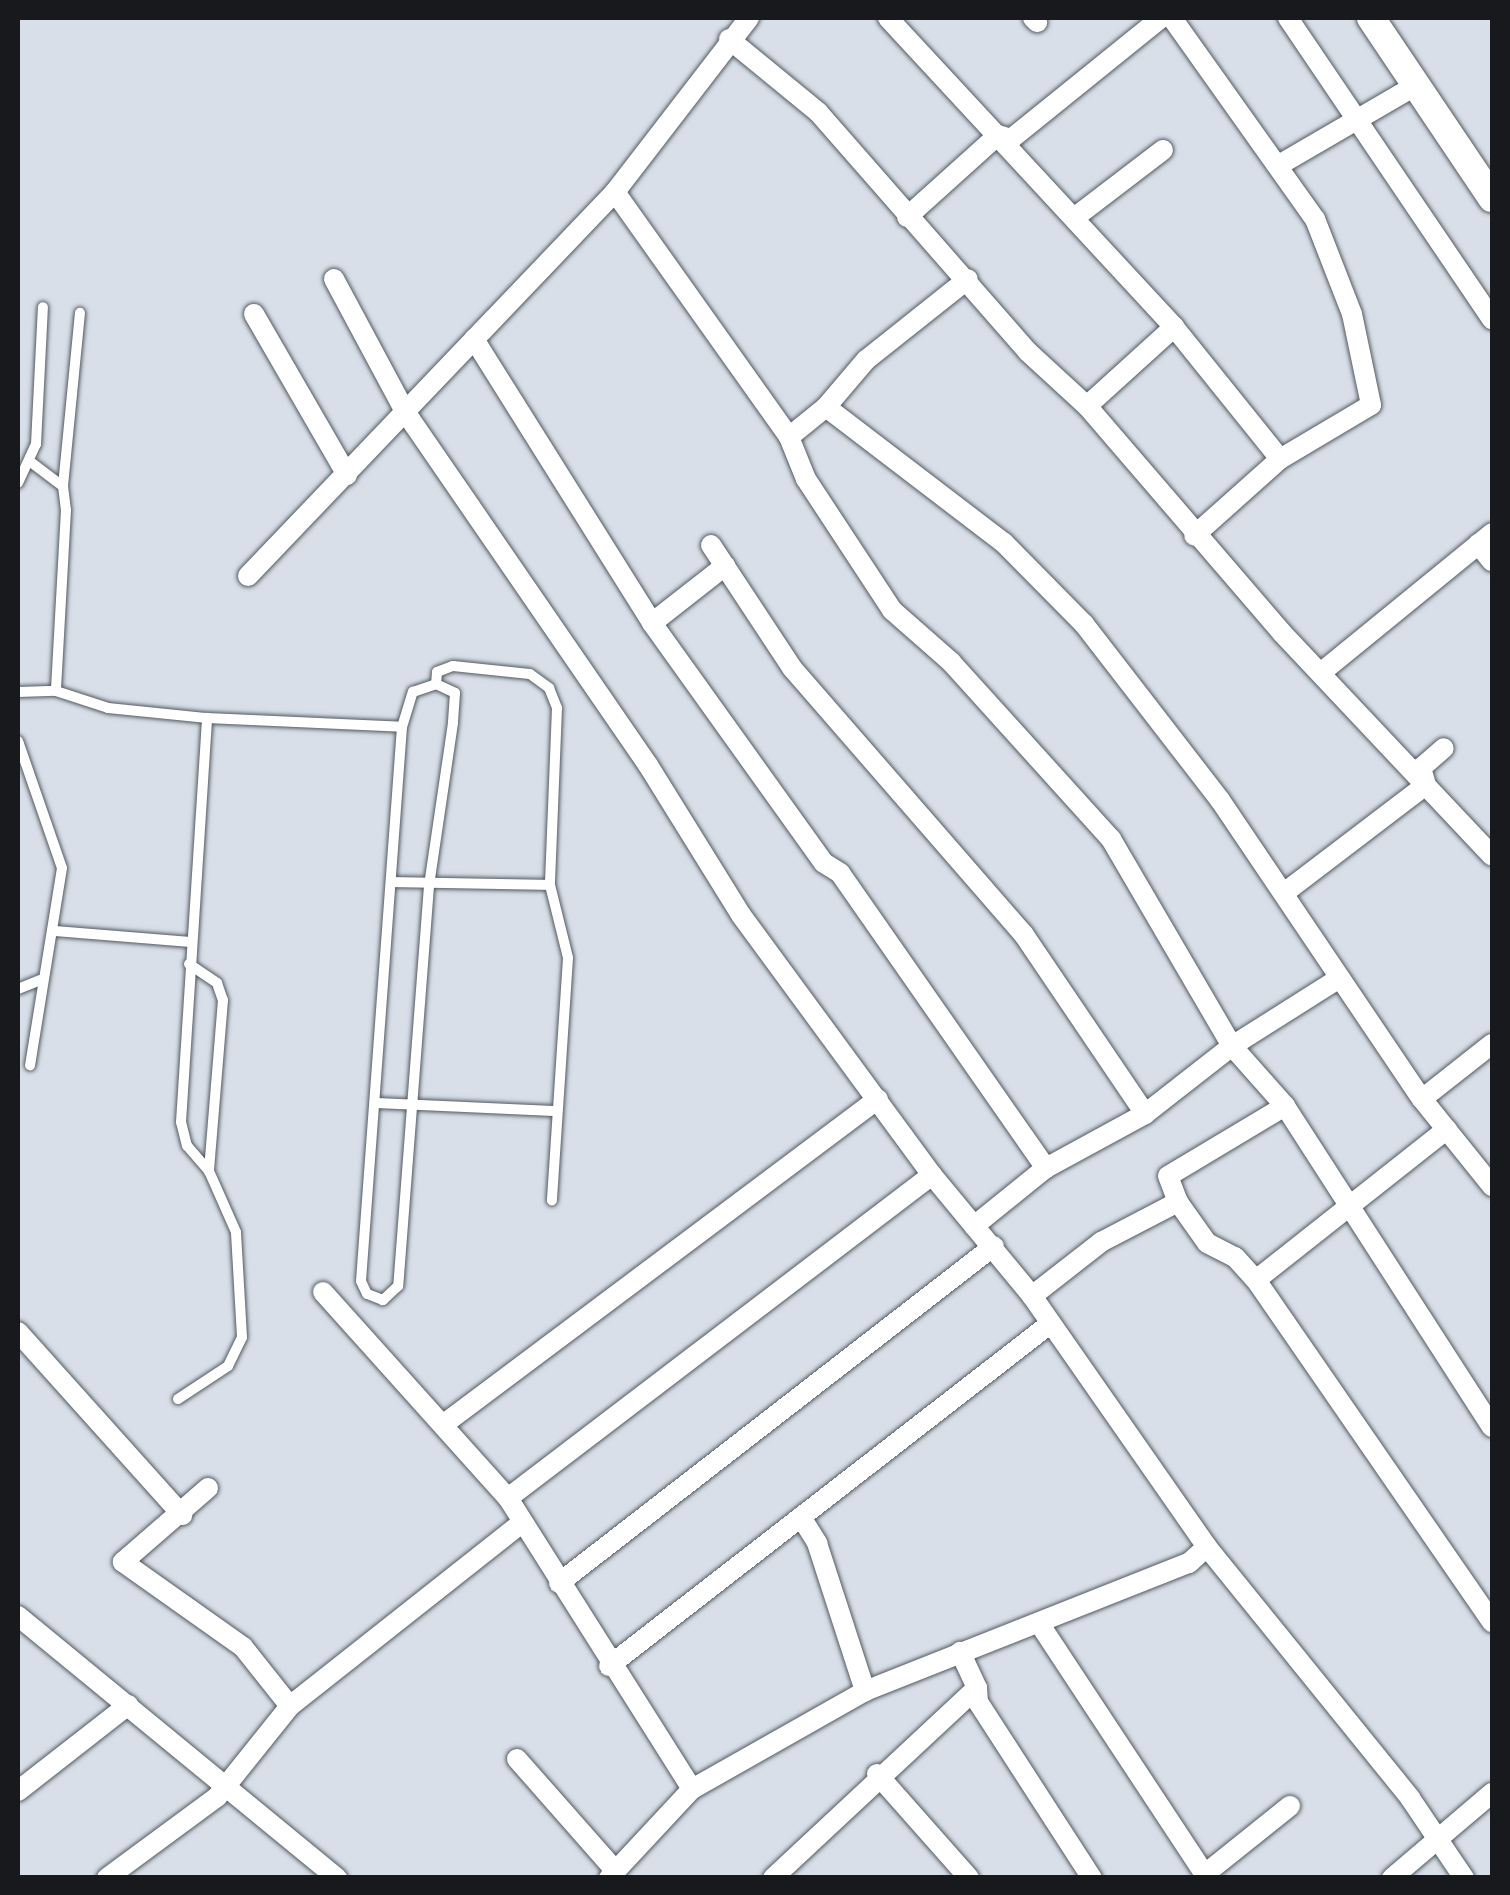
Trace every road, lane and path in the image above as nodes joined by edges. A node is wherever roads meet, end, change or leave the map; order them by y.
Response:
1 (749, 18) edge
2 (888, 18) edge
3 (1161, 18) edge
4 (1172, 18) edge
5 (1288, 18) edge
6 (1371, 18) edge
7 (729, 39) junction
8 (1418, 84) junction
9 (1358, 113) junction
10 (998, 135) junction
11 (1163, 150) dead end
12 (1278, 165) junction
13 (616, 192) junction
14 (1492, 198) edge
15 (906, 217) junction
16 (1074, 218) junction
17 (334, 279) dead end
18 (968, 279) junction
19 (44, 307) dead end
20 (80, 313) dead end
21 (254, 314) dead end
22 (1492, 319) edge
23 (1174, 327) junction
24 (474, 339) junction
25 (1087, 406) junction
26 (826, 408) junction
27 (406, 414) junction
28 (789, 437) junction
29 (1280, 459) junction
30 (32, 463) junction
31 (347, 475) junction
32 (18, 483) edge
33 (63, 486) junction
34 (1194, 536) junction
35 (1485, 539) edge
36 (712, 545) dead end
37 (1492, 561) edge
38 (726, 566) junction
39 (248, 576) dead end
40 (652, 622) junction
41 (1323, 671) junction
42 (436, 684) junction
43 (56, 690) junction
44 (18, 692) edge
45 (207, 718) junction
46 (402, 727) junction
47 (18, 741) edge
48 (1444, 748) dead end
49 (1426, 785) junction
50 (1492, 856) edge
51 (394, 882) junction
52 (550, 885) junction
53 (429, 886) junction
54 (1284, 893) junction
55 (55, 931) junction
56 (191, 942) junction
57 (189, 964) junction
58 (1338, 979) junction
59 (40, 980) junction
60 (18, 989) edge
61 (1492, 1044) edge
62 (1232, 1046) junction
63 (30, 1065) dead end
64 (878, 1100) junction
65 (1422, 1100) junction
66 (376, 1103) junction
67 (1285, 1106) junction
68 (412, 1107) junction
69 (554, 1111) junction
70 (1145, 1114) junction
71 (1448, 1129) junction
72 (1046, 1168) junction
73 (209, 1171) junction
74 (932, 1174) junction
75 (1492, 1186) edge
76 (552, 1200) dead end
77 (1178, 1202) junction
78 (1348, 1208) junction
79 (974, 1226) junction
80 (994, 1246) junction
81 (1256, 1280) junction
82 (323, 1292) dead end
83 (1032, 1296) junction
84 (1051, 1323) junction
85 (18, 1332) edge
86 (178, 1399) dead end
87 (444, 1424) junction
88 (1492, 1427) edge
89 (208, 1488) dead end
90 (508, 1498) junction
91 (182, 1515) junction
92 (801, 1516) junction
93 (522, 1523) junction
94 (1207, 1546) junction
95 (559, 1582) junction
96 (18, 1616) edge
97 (1492, 1622) edge
98 (1039, 1623) junction
99 (960, 1652) junction
100 (609, 1666) junction
101 (977, 1688) junction
102 (865, 1691) junction
103 (128, 1705) junction
104 (290, 1706) junction
105 (517, 1760) dead end
106 (878, 1774) junction
107 (224, 1782) junction
108 (692, 1789) junction
109 (18, 1790) edge
110 (1492, 1793) edge
111 (1290, 1806) dead end
112 (1438, 1841) junction
113 (612, 1874) edge
114 (1206, 1876) edge
115 (107, 1878) edge
116 (338, 1878) edge
117 (773, 1878) edge
118 (969, 1878) edge
119 (1092, 1878) edge
120 (1392, 1878) edge
121 (1464, 1878) edge

1 - 7 street
2 - 10 street
3 - 10 street
4 - 12 street
5 - 9 street
6 - 8 street
7 - 13 street
7 - 15 street
8 - 9 street
8 - 14 street
9 - 12 street
9 - 22 street
10 - 15 street
10 - 16 street
11 - 16 street
12 - 29 street
13 - 24 street
13 - 28 street
15 - 18 street
16 - 23 street
17 - 27 street
18 - 25 street
18 - 26 street
19 - 30 lane
20 - 33 lane
21 - 31 street
23 - 25 street
23 - 29 street
24 - 27 street
24 - 40 street
25 - 34 street
26 - 28 street
26 - 54 street
27 - 31 street
27 - 64 street
28 - 62 street
29 - 34 street
30 - 32 lane
30 - 33 lane
31 - 39 street
33 - 43 lane
34 - 41 street
35 - 37 street
35 - 41 street
36 - 38 street
38 - 40 street
38 - 70 street
40 - 72 street
41 - 49 street
42 - 46 lane
42 - 52 lane
42 - 53 lane
43 - 44 lane
43 - 45 lane
45 - 46 lane
45 - 56 lane
46 - 51 lane
47 - 55 lane
48 - 49 street
49 - 50 street
49 - 54 street
51 - 53 lane
51 - 66 lane
52 - 53 lane
52 - 69 lane
53 - 68 lane
54 - 58 street
55 - 56 lane
55 - 59 lane
56 - 57 lane
57 - 73 lane
57 - 73 lane
58 - 62 street
58 - 65 street
59 - 60 lane
59 - 63 lane
61 - 65 street
62 - 67 street
62 - 70 street
64 - 74 street
64 - 87 street
65 - 71 street
66 - 68 lane
66 - 68 lane
67 - 77 street
67 - 78 street
68 - 69 lane
69 - 76 lane
70 - 72 street
71 - 75 street
71 - 78 street
72 - 79 street
73 - 86 lane
74 - 79 street
74 - 90 street
77 - 81 street
77 - 83 street
78 - 81 street
78 - 88 street
79 - 80 street
80 - 83 street
80 - 95 street
81 - 97 street
82 - 87 street
83 - 84 street
84 - 92 street
84 - 94 street
85 - 91 street
87 - 90 street
89 - 91 street
90 - 93 street
91 - 104 street
92 - 100 street
92 - 102 street
93 - 95 street
93 - 104 street
94 - 98 street
94 - 112 street
95 - 100 street
96 - 103 street
98 - 99 street
98 - 114 street
99 - 101 street
99 - 102 street
100 - 108 street
101 - 106 street
101 - 119 street
102 - 108 street
103 - 107 street
103 - 109 street
104 - 107 street
105 - 113 street
106 - 117 street
106 - 118 street
107 - 115 street
107 - 116 street
108 - 113 street
110 - 112 street
111 - 114 street
112 - 120 street
112 - 121 street

